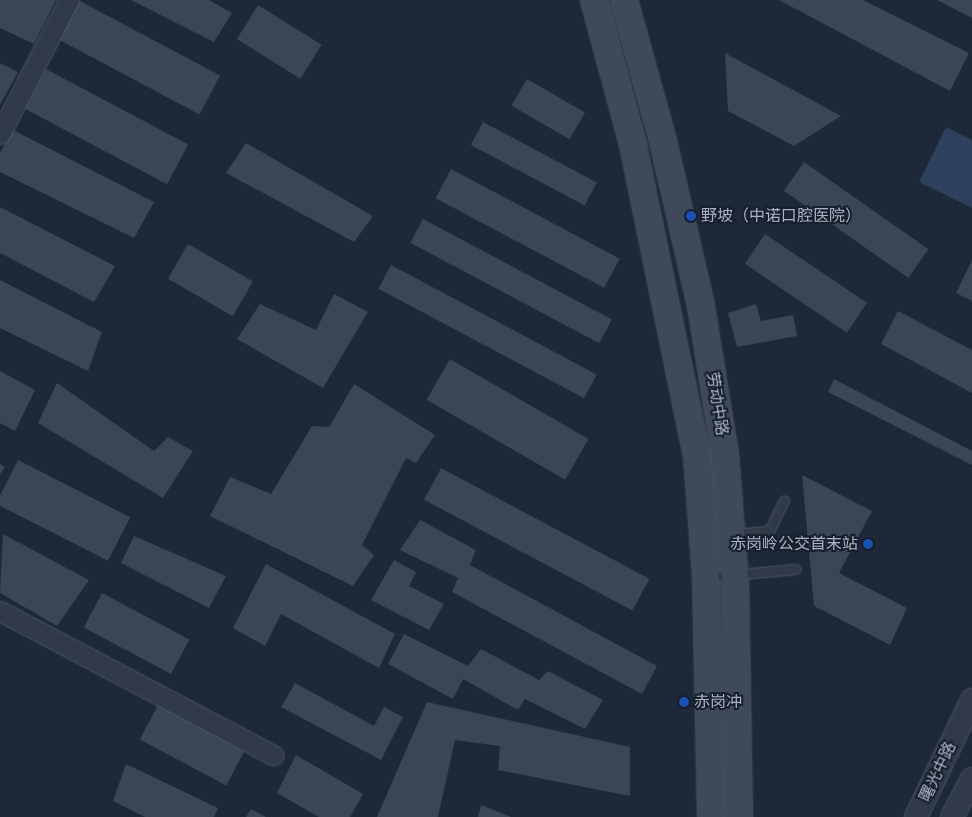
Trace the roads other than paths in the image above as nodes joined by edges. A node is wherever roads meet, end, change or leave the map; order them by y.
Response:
1 (68, 0) edge
2 (594, 0) edge
3 (624, 0) edge
4 (0, 134) edge
5 (784, 500) dead end
6 (732, 534) junction
7 (796, 569) dead end
8 (735, 575) junction
9 (706, 577) junction
10 (0, 611) edge
11 (972, 700) edge
12 (273, 755) dead end
13 (972, 779) edge
14 (711, 817) edge
15 (739, 817) edge
16 (916, 817) edge
17 (952, 817) edge

1 - 4 street
2 - 9 main road, 劳动中路
3 - 6 main road, 劳动中路
5 - 6 lane
6 - 8 main road, 劳动中路
7 - 8 lane
8 - 9 lane
8 - 15 main road, 劳动中路
9 - 14 main road, 劳动中路
10 - 12 street
11 - 16 street, 曙光中路
13 - 17 street, 曙光中路

